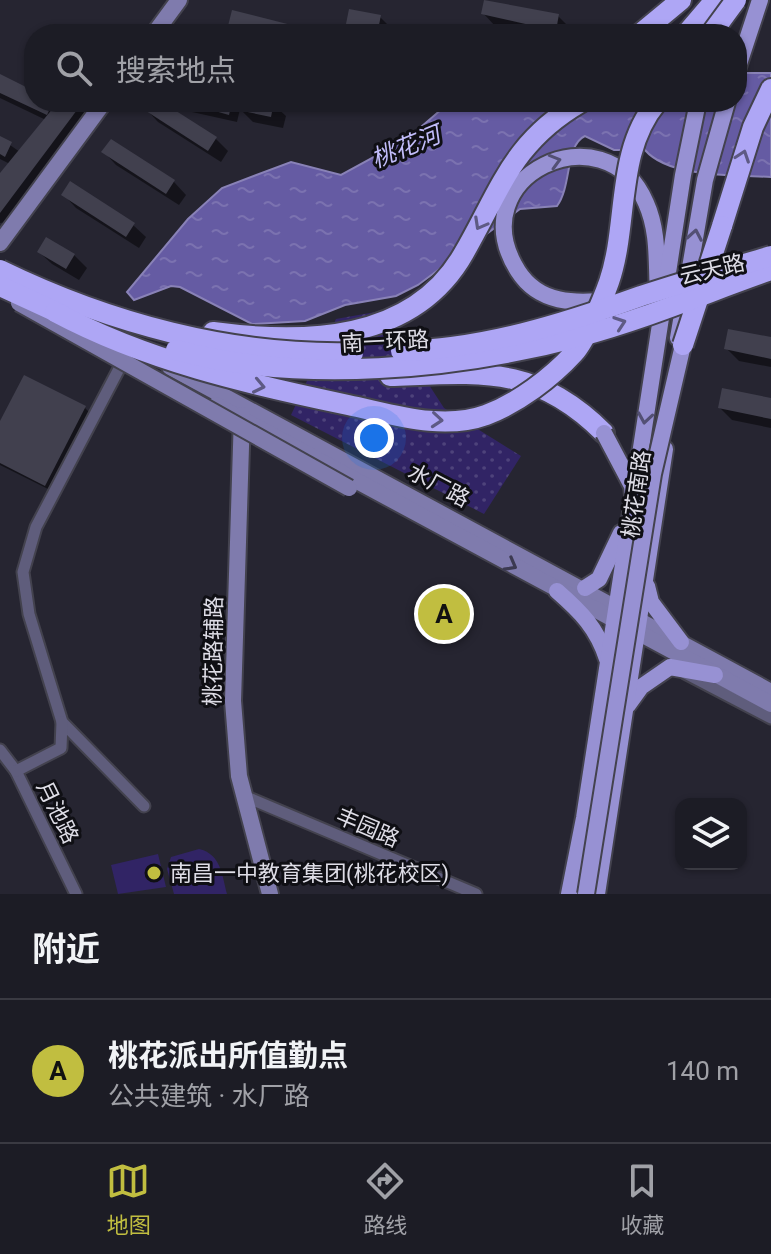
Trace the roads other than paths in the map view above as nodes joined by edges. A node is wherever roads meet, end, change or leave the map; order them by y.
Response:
1 (179, 0) edge
2 (681, 0) edge
3 (715, 0) edge
4 (721, 0) edge
5 (736, 0) edge
6 (760, 0) edge
7 (161, 24) edge
8 (654, 24) edge
9 (704, 24) edge
10 (706, 24) edge
11 (710, 24) edge
12 (747, 37) edge
13 (771, 89) edge
14 (97, 112) edge
15 (549, 112) edge
16 (568, 112) edge
17 (652, 112) edge
18 (696, 112) edge
19 (724, 112) edge
20 (525, 145) junction
21 (0, 243) edge
22 (771, 248) edge
23 (771, 258) edge
24 (729, 269) junction
25 (771, 270) edge
26 (0, 272) edge
27 (771, 278) edge
28 (687, 281) junction
29 (666, 285) junction
30 (0, 288) edge
31 (642, 296) junction
32 (684, 298) junction
33 (663, 303) junction
34 (55, 304) junction
35 (659, 323) junction
36 (683, 345) joint
37 (196, 356) junction
38 (122, 363) junction
39 (242, 412) junction
40 (604, 433) joint
41 (401, 505) junction
42 (632, 505) junction
43 (646, 581) junction
44 (585, 588) junction
45 (557, 591) junction
46 (615, 614) junction
47 (639, 627) junction
48 (681, 642) junction
49 (608, 663) junction
50 (674, 667) junction
51 (715, 675) junction
52 (771, 690) edge
53 (771, 704) edge
54 (627, 706) junction
55 (771, 718) edge
56 (62, 722) junction
57 (0, 750) edge
58 (16, 771) junction
59 (244, 796) junction
60 (144, 806) dead end
61 (76, 894) edge
62 (270, 894) edge
63 (476, 894) edge
64 (569, 894) edge
65 (583, 894) edge
66 (597, 894) edge

1 - 7 street
2 - 8 highway
3 - 9 highway
4 - 10 main road
5 - 11 highway, bridge
6 - 12 main road
36 -> 13 highway, bridge
14 - 21 street
15 - 20 highway
16 - 20 highway
34 -> 17 highway, bridge
18 - 29 main road, 桃花南路
28 -> 19 main road, 桃花南路
20 -> 34 highway, bridge
22 - 24 highway, bridge
23 - 24 highway, 南一环路, bridge
23 - 28 street, 云天路
24 - 31 highway, 南一环路, bridge
37 -> 25 highway, 南一环路, bridge
26 - 34 highway, 南一环路, bridge
26 - 39 street, 水厂路
27 - 32 street, 云天路
28 - 29 street, 云天路
28 - 32 main road, 桃花南路
29 - 33 main road, 桃花南路
30 - 34 highway, 南一环路, bridge
30 - 38 street, bridge
30 - 39 street, 水厂路
31 - 34 highway, 南一环路, bridge
31 -> 35 main road, bridge
32 - 33 street, 云天路
32 - 43 main road, 桃花南路
33 - 35 main road, 桃花南路
34 - 37 highway, 南一环路, bridge
35 -> 42 main road, 桃花南路
36 - 65 main road, bridge
37 - 40 highway, bridge
38 - 41 street, bridge
38 - 56 street
39 - 41 street, 水厂路
39 - 44 street, 水厂路
39 - 59 street, 桃花路辅路
40 - 65 main road, bridge
41 -> 45 street, 水厂路
42 - 44 main road
42 - 46 main road, 桃花南路
43 - 47 main road, 桃花南路
43 - 48 main road
44 - 46 street, 水厂路
45 - 46 street, 水厂路
45 - 49 main road
46 - 47 street, 水厂路
46 - 49 main road, 桃花南路
47 - 48 street, 水厂路
47 - 51 street, 水厂路
47 - 54 main road, 桃花南路
48 - 52 street, 水厂路
49 - 64 main road, 桃花南路
50 - 51 main road
50 - 54 main road
50 - 55 street
51 - 53 street, 水厂路
54 - 66 main road, 桃花南路
56 - 58 street
56 - 60 street
57 - 58 street, 月池路
58 - 61 street, 月池路
59 - 62 street, 桃花路辅路
59 - 63 street, 丰园路

